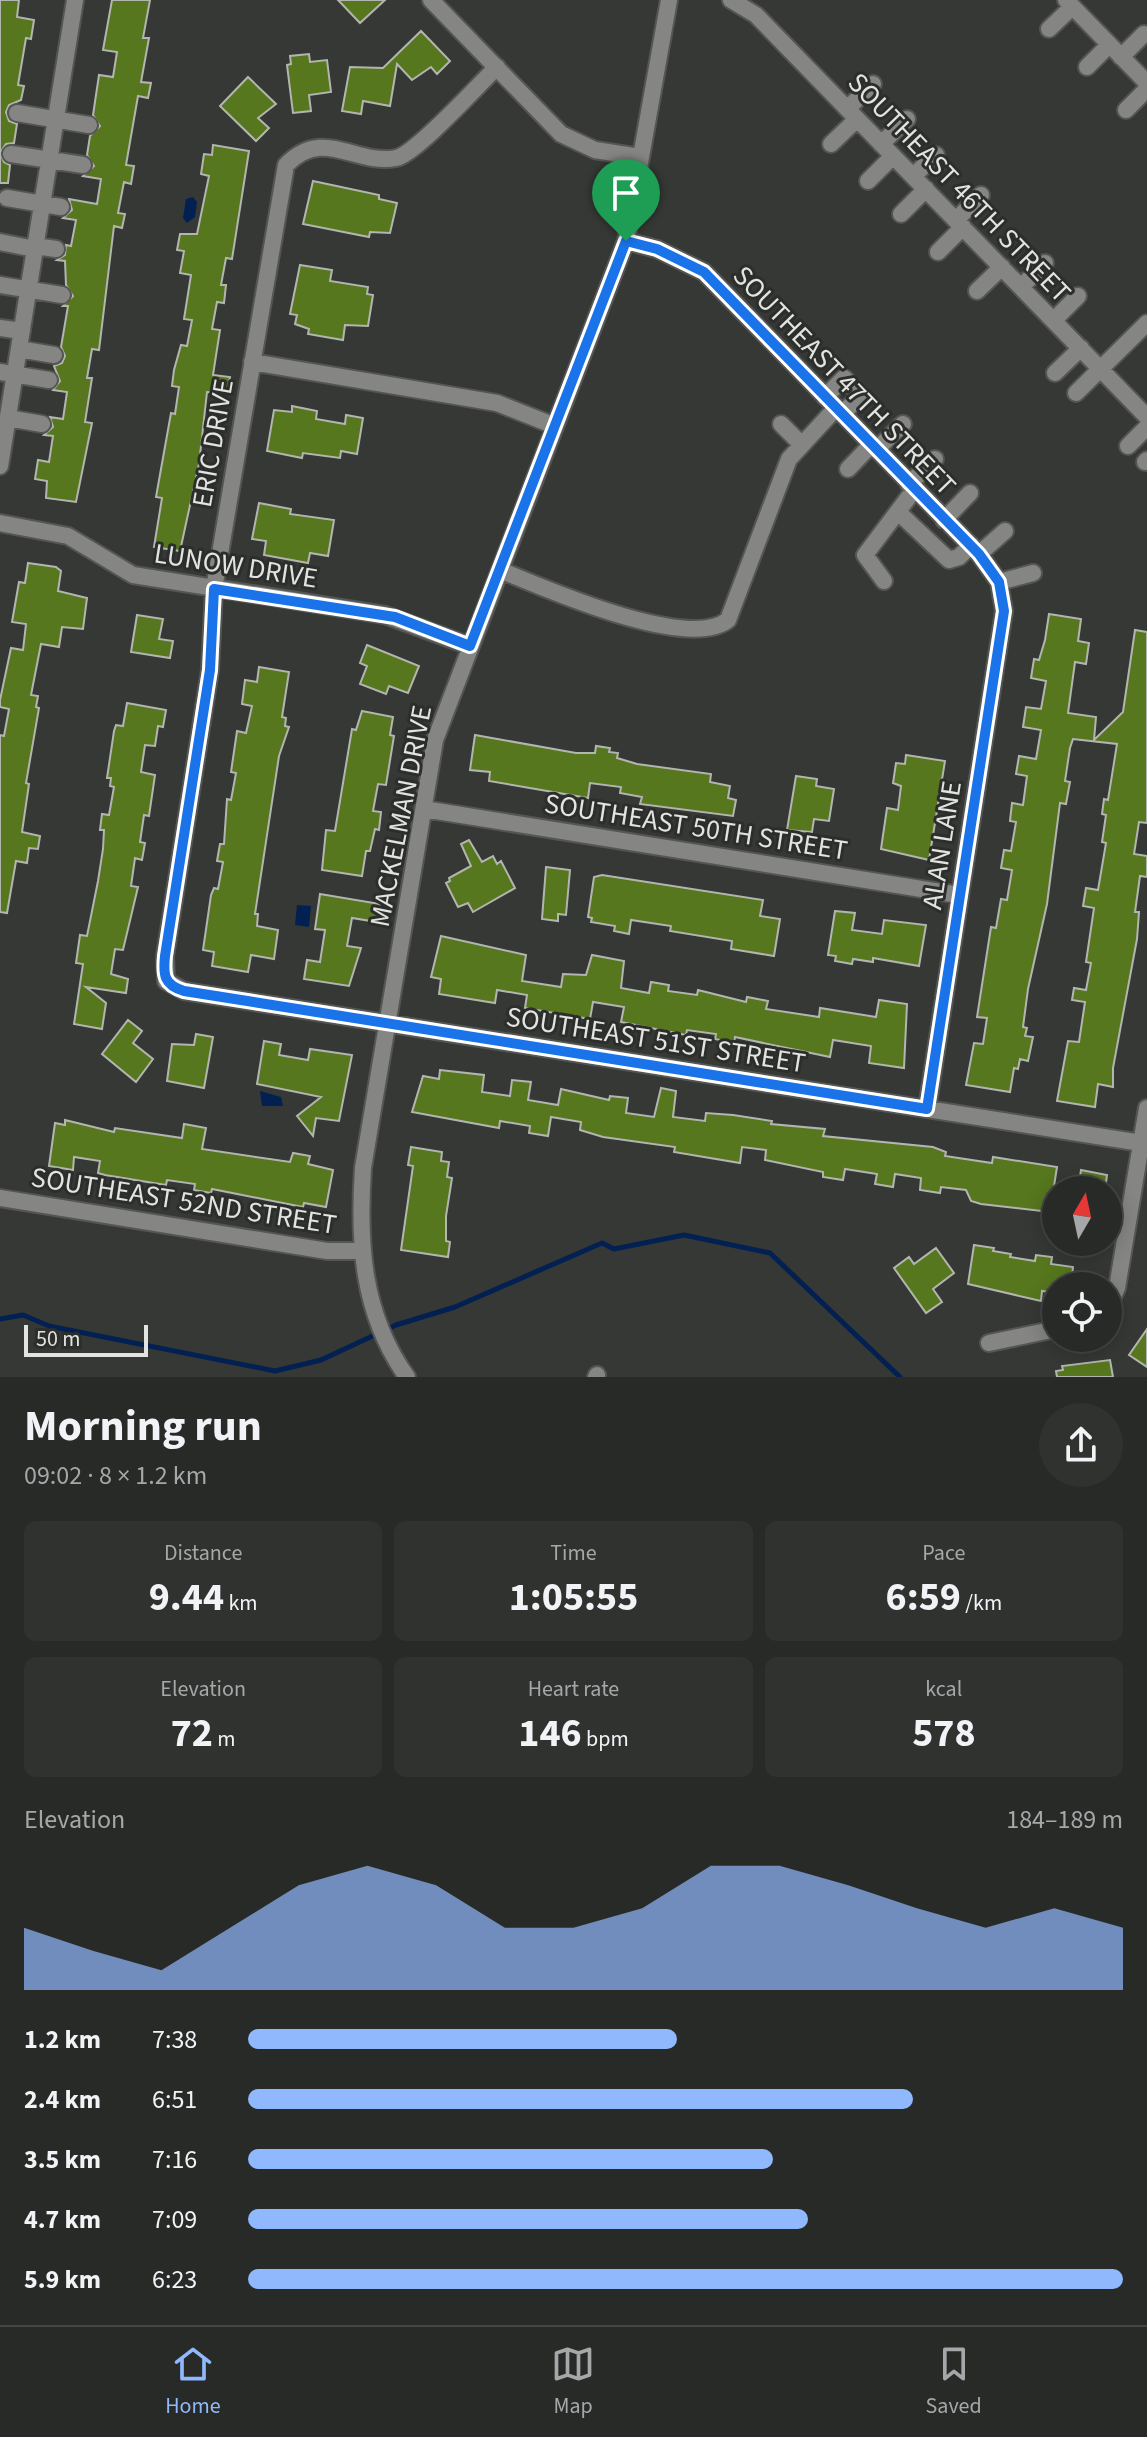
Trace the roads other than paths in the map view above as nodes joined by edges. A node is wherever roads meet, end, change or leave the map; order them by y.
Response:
1 (75, 0) edge
2 (431, 0) edge
3 (669, 0) edge
4 (731, 0) edge
5 (1068, 2) edge
6 (1049, 29) dead end
7 (1144, 34) dead end
8 (1115, 51) junction
9 (497, 67) junction
10 (1087, 67) dead end
11 (873, 84) dead end
12 (1147, 86) edge
13 (1126, 110) dead end
14 (17, 113) dead end
15 (852, 114) junction
16 (56, 119) junction
17 (907, 119) dead end
18 (89, 125) dead end
19 (831, 144) dead end
20 (887, 150) junction
21 (11, 154) dead end
22 (936, 155) dead end
23 (640, 157) junction
24 (49, 160) junction
25 (83, 165) dead end
26 (913, 176) junction
27 (868, 181) dead end
28 (926, 189) junction
29 (981, 195) dead end
30 (7, 198) dead end
31 (42, 203) junction
32 (61, 207) dead end
33 (901, 214) dead end
34 (959, 224) junction
35 (626, 241) junction
36 (0, 242) edge
37 (35, 247) junction
38 (56, 249) dead end
39 (938, 252) dead end
40 (1045, 263) dead end
41 (1002, 267) junction
42 (0, 285) edge
43 (1021, 287) junction
44 (28, 290) junction
45 (977, 291) dead end
46 (62, 295) dead end
47 (1078, 296) dead end
48 (1054, 320) junction
49 (1147, 323) edge
50 (0, 328) edge
51 (22, 331) junction
52 (1134, 336) junction
53 (1081, 348) junction
54 (19, 349) junction
55 (1147, 349) edge
56 (54, 355) dead end
57 (252, 362) junction
58 (1101, 368) junction
59 (7, 373) edge
60 (1055, 373) dead end
61 (49, 380) dead end
62 (1076, 393) dead end
63 (834, 406) junction
64 (5, 415) edge
65 (1147, 417) edge
66 (42, 424) dead end
67 (781, 424) dead end
68 (903, 424) dead end
69 (555, 426) junction
70 (1147, 427) edge
71 (801, 444) junction
72 (1128, 446) dead end
73 (874, 447) junction
74 (935, 459) dead end
75 (0, 466) edge
76 (848, 469) dead end
77 (912, 487) junction
78 (970, 493) dead end
79 (898, 512) junction
80 (944, 520) junction
81 (0, 523) edge
82 (1005, 531) dead end
83 (975, 550) junction
84 (500, 570) junction
85 (1033, 573) dead end
86 (884, 581) dead end
87 (1000, 586) junction
88 (214, 589) junction
89 (470, 646) junction
90 (424, 809) junction
91 (959, 895) junction
92 (166, 981) joint
93 (389, 1023) junction
94 (1147, 1108) edge
95 (927, 1109) junction
96 (1141, 1143) junction
97 (0, 1198) edge
98 (361, 1251) junction
99 (1120, 1272) edge
100 (1042, 1332) edge
101 (989, 1343) dead end
102 (407, 1377) edge

1 - 16 street
2 - 9 street
3 - 23 street, MACKELMAN DRIVE
4 - 15 street, SOUTHEAST 46TH STREET
5 - 6 street
5 - 8 street
7 - 8 street
8 - 10 street
8 - 12 street
9 - 23 street
9 - 57 street, ERIC DRIVE
11 - 15 street
12 - 13 street
14 - 16 street
15 - 19 street
15 - 20 street, SOUTHEAST 46TH STREET
16 - 18 street
16 - 24 street
17 - 20 street
20 - 26 street, SOUTHEAST 46TH STREET
20 - 27 street
21 - 24 street
22 - 26 street
23 - 35 street, MACKELMAN DRIVE
24 - 25 street
24 - 31 street
26 - 28 street, SOUTHEAST 46TH STREET
28 - 33 street
28 - 34 street, SOUTHEAST 46TH STREET
29 - 34 street
30 - 31 street
31 - 32 street
31 - 37 street
34 - 39 street
34 - 41 street, SOUTHEAST 46TH STREET
35 - 63 street, SOUTHEAST 47TH STREET
35 - 69 street, MACKELMAN DRIVE
36 - 37 street
37 - 38 street
37 - 44 street
40 - 43 street
41 - 43 street, SOUTHEAST 46TH STREET
41 - 45 street
42 - 44 street
43 - 48 street, SOUTHEAST 46TH STREET
44 - 46 street
44 - 51 street
47 - 48 street
48 - 53 street, SOUTHEAST 46TH STREET
49 - 52 street
50 - 51 street
51 - 54 street
52 - 55 street
52 - 58 street
53 - 58 street, SOUTHEAST 46TH STREET
53 - 60 street
54 - 56 street
54 - 59 street
57 - 69 street
57 - 88 street, ERIC DRIVE
58 - 62 street
58 - 65 street, SOUTHEAST 46TH STREET
59 - 61 street
59 - 64 street
63 - 71 street
63 - 73 street, SOUTHEAST 47TH STREET
64 - 66 street
64 - 75 street
67 - 71 street
68 - 73 street
69 - 84 street, MACKELMAN DRIVE
70 - 72 street
71 - 84 street
73 - 76 street
73 - 77 street, SOUTHEAST 47TH STREET
74 - 77 street
77 - 79 street
77 - 80 street, SOUTHEAST 47TH STREET
78 - 80 street
79 - 83 street
79 - 86 street
80 - 83 street, SOUTHEAST 47TH STREET
81 - 88 street, LUNOW DRIVE
82 - 83 street
83 - 87 street, SOUTHEAST 47TH STREET
84 - 89 street, MACKELMAN DRIVE
85 - 87 street
87 - 91 street, ALAN LANE
88 - 89 street, LUNOW DRIVE
88 - 92 street, ERIC DRIVE
89 - 90 street, MACKELMAN DRIVE
90 - 91 street, SOUTHEAST 50TH STREET
90 - 93 street, MACKELMAN DRIVE
91 - 95 street, ALAN LANE
92 - 93 street, SOUTHEAST 51ST STREET
93 - 95 street, SOUTHEAST 51ST STREET
93 - 98 street, MACKELMAN DRIVE
94 - 96 street
95 - 96 street, SOUTHEAST 51ST STREET
96 - 99 street
97 - 98 street, SOUTHEAST 52ND STREET
98 - 102 street, MACKELMAN DRIVE
100 - 101 street

